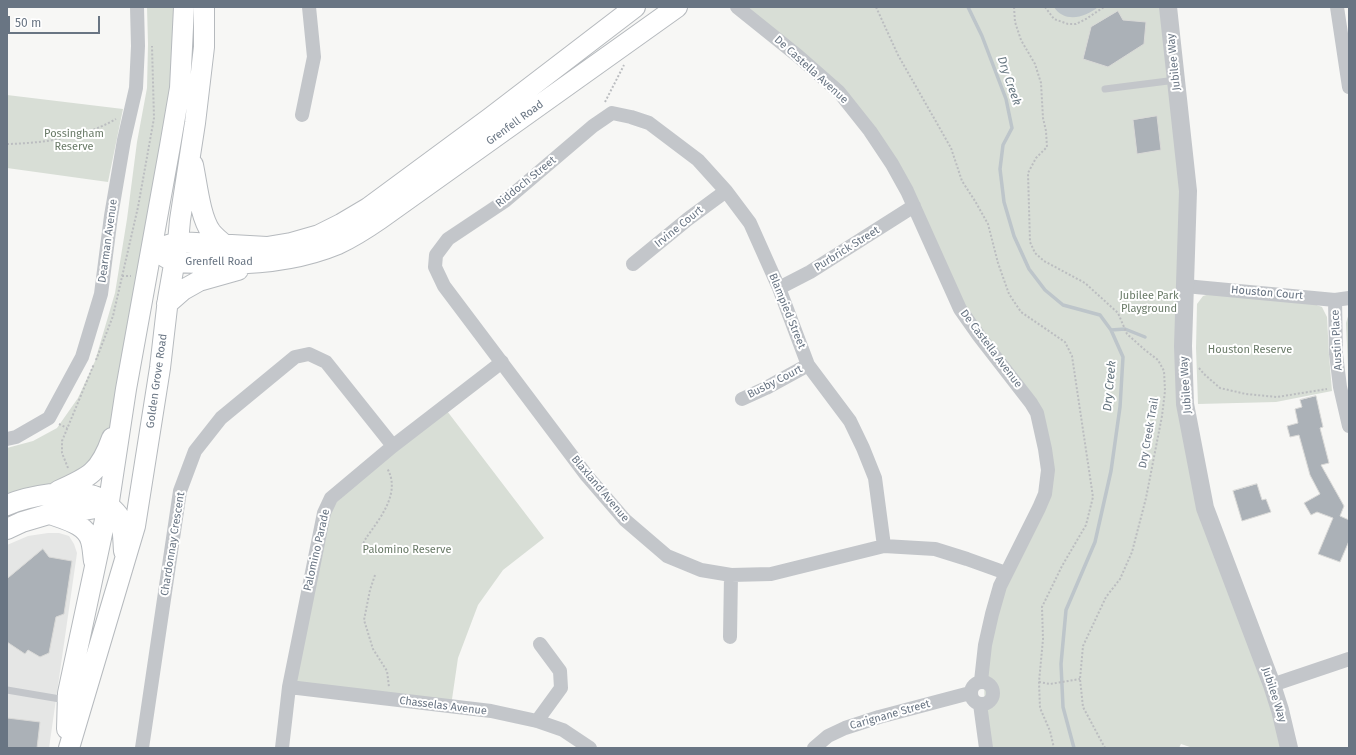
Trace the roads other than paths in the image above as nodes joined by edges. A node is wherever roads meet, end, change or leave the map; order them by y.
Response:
1 (137, 7) edge
2 (184, 7) edge
3 (204, 7) edge
4 (309, 7) edge
5 (635, 7) edge
6 (677, 7) edge
7 (737, 7) edge
8 (1168, 7) edge
9 (1337, 7) edge
10 (1176, 80) junction
11 (1349, 87) edge
12 (1105, 89) dead end
13 (302, 115) dead end
14 (631, 117) joint
15 (190, 154) junction
16 (726, 191) junction
17 (914, 206) junction
18 (178, 242) junction
19 (225, 245) junction
20 (152, 250) junction
21 (174, 262) junction
22 (268, 262) junction
23 (633, 264) dead end
24 (435, 267) joint
25 (1185, 286) junction
26 (779, 288) junction
27 (1349, 298) edge
28 (1334, 300) junction
29 (167, 304) junction
30 (502, 362) junction
31 (808, 364) junction
32 (742, 399) dead end
33 (123, 408) junction
34 (153, 410) junction
35 (1349, 426) edge
36 (7, 439) edge
37 (393, 446) junction
38 (55, 493) junction
39 (7, 506) edge
40 (108, 506) junction
41 (49, 514) junction
42 (7, 529) edge
43 (884, 546) junction
44 (125, 557) junction
45 (95, 568) junction
46 (1006, 573) junction
47 (731, 575) junction
48 (730, 637) dead end
49 (540, 644) dead end
50 (1349, 659) edge
51 (981, 681) junction
52 (1272, 685) junction
53 (288, 687) junction
54 (7, 690) edge
55 (970, 693) junction
56 (68, 700) junction
57 (980, 704) junction
58 (537, 721) junction
59 (68, 748) edge
60 (142, 748) edge
61 (282, 748) edge
62 (590, 748) edge
63 (814, 748) edge
64 (986, 748) edge
65 (1289, 748) edge

1 - 36 street, Dearman Avenue
2 - 20 main road, Golden Grove Road
3 - 15 main road, Golden Grove Road
4 - 13 street
5 - 19 main road, Grenfell Road
6 - 22 main road, Grenfell Road
7 - 17 street, De Castella Avenue
8 - 10 street, Jubilee Way
9 - 11 street
10 - 12 lane
10 - 25 street, Jubilee Way
14 - 16 street, Blampied Street
14 - 24 street, Riddoch Street
15 - 18 main road, Golden Grove Road
15 - 19 main road
16 - 23 street, Irvine Court
16 - 26 street, Blampied Street
17 - 26 street, Purbrick Street
17 - 46 street, De Castella Avenue
18 - 19 main road, Grenfell Road
18 - 20 main road, Grenfell Road
18 - 21 main road, Golden Grove Road
20 - 21 main road, Grenfell Road
20 - 33 main road, Golden Grove Road
21 - 22 main road, Grenfell Road
21 - 29 main road, Golden Grove Road
22 - 29 main road
24 - 30 street, Blaxland Avenue
25 - 28 street, Houston Court
25 - 52 street, Jubilee Way
26 - 31 street, Blampied Street
27 - 28 street, Houston Court
28 - 35 street, Austin Place
29 - 34 main road, Golden Grove Road
30 - 37 street, Palomino Parade
30 - 47 street, Blaxland Avenue
31 - 32 street, Busby Court
31 - 43 street, Blampied Street
33 - 38 main road
33 - 40 main road, Golden Grove Road
34 - 40 main road
34 - 44 main road, Golden Grove Road
37 - 53 street, Palomino Parade
37 - 60 street, Chardonnay Crescent
38 - 39 main road
38 - 40 main road
40 - 41 main road
40 - 44 main road
40 - 45 main road, Golden Grove Road
41 - 42 main road
41 - 45 main road
43 - 46 street, Blaxland Avenue
43 - 47 street, Blaxland Avenue
44 - 59 main road, Golden Grove Road
45 - 56 main road, Golden Grove Road
46 - 51 street, De Castella Avenue
47 - 48 street
49 - 58 street
50 - 52 street
51 - 55 street
51 - 57 street
52 - 65 street, Jubilee Way
53 - 58 street, Chasselas Avenue
53 - 61 street, Palomino Parade
54 - 56 lane
55 - 57 street
55 - 63 street, Carignane Street
56 - 59 main road, Golden Grove Road
57 - 64 street
58 - 62 street, Chasselas Avenue

